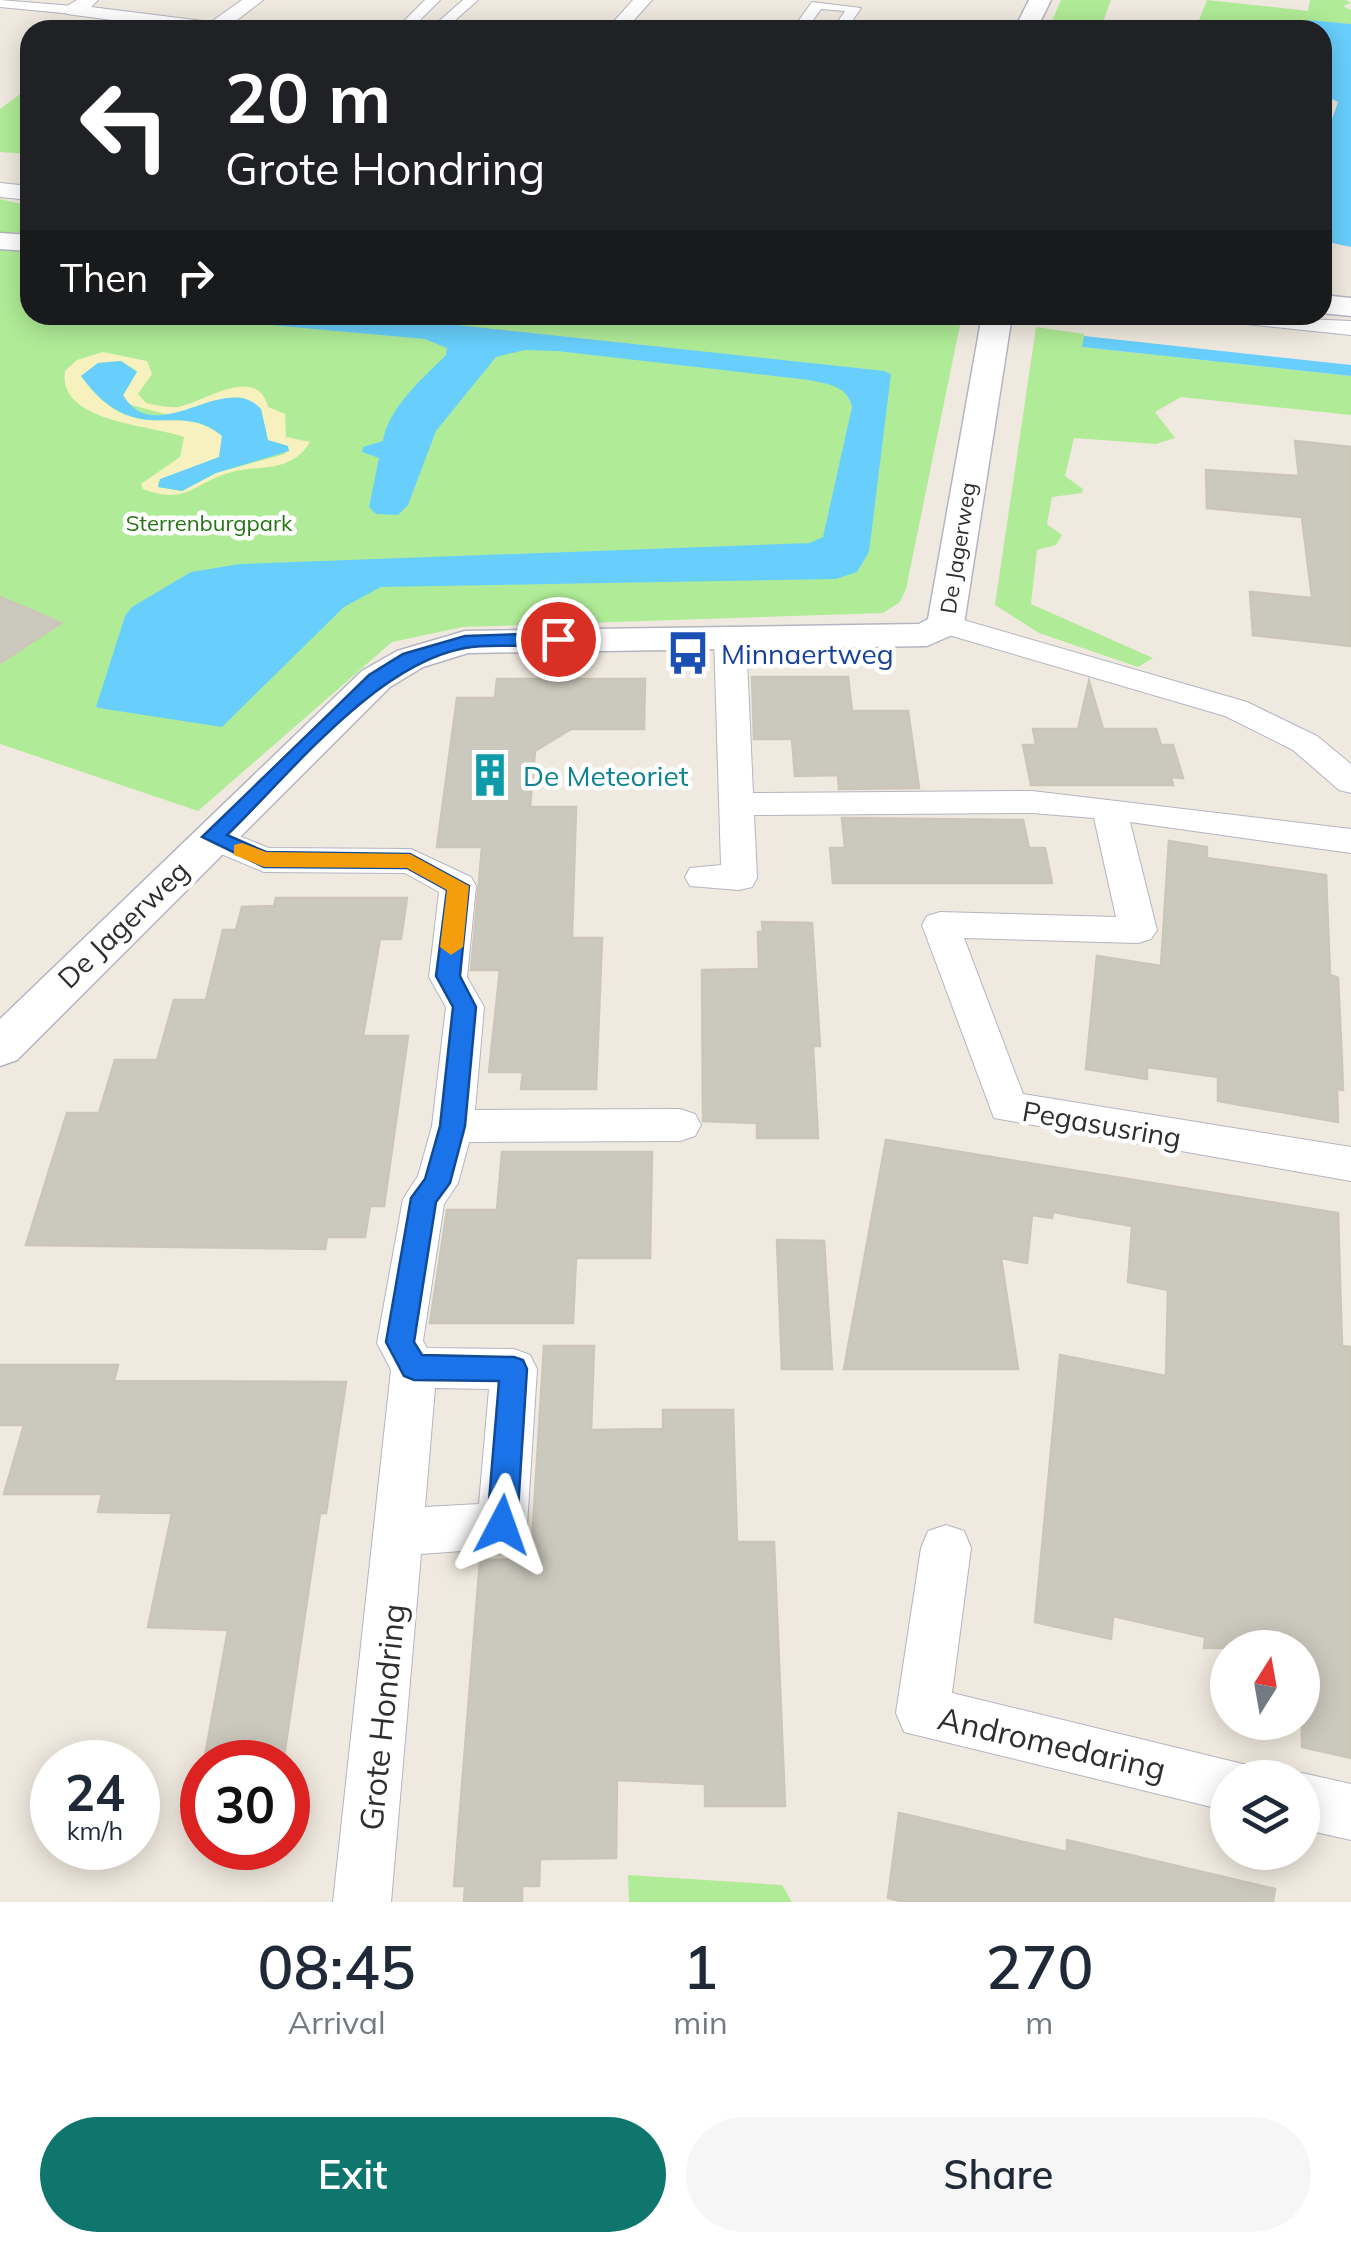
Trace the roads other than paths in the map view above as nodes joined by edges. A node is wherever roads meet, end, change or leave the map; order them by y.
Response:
1 (433, 0) edge
2 (471, 0) edge
3 (642, 0) edge
4 (0, 3) edge
5 (43, 3) edge
6 (837, 3) edge
7 (206, 4) dead end
8 (249, 4) edge
9 (81, 5) edge
10 (170, 20) edge
11 (412, 20) edge
12 (448, 20) edge
13 (624, 20) edge
14 (807, 20) edge
15 (846, 20) edge
16 (995, 325) edge
17 (1323, 325) edge
18 (1351, 328) edge
19 (946, 624) junction
20 (730, 638) junction
21 (1351, 782) edge
22 (739, 804) junction
23 (1109, 808) junction
24 (212, 837) junction
25 (1351, 842) edge
26 (703, 877) dead end
27 (0, 1048) edge
28 (453, 1126) junction
29 (680, 1126) dead end
30 (1351, 1164) edge
31 (408, 1349) junction
32 (401, 1532) junction
33 (946, 1548) dead end
34 (1210, 1780) edge
35 (1320, 1805) edge
36 (1351, 1812) edge
37 (362, 1902) edge

1 - 11 street
2 - 12 street
3 - 13 street
4 - 5 street
5 - 9 street
6 - 14 street
6 - 15 street
7 - 8 street
9 - 10 street
16 - 19 street, De Jagerweg
17 - 18 street
19 - 20 street, De Jagerweg
19 - 21 street
20 - 22 street
20 - 24 street, De Jagerweg
22 - 23 street
22 - 26 street
23 - 25 street
23 - 30 street, Pegasusring
24 - 27 street, De Jagerweg
24 - 28 street, Grote Hondring
28 - 29 street
28 - 31 street, Grote Hondring
31 - 32 street, Grote Hondring
31 - 32 street
32 - 37 street, Grote Hondring
33 - 34 street, Andromedaring
35 - 36 street

